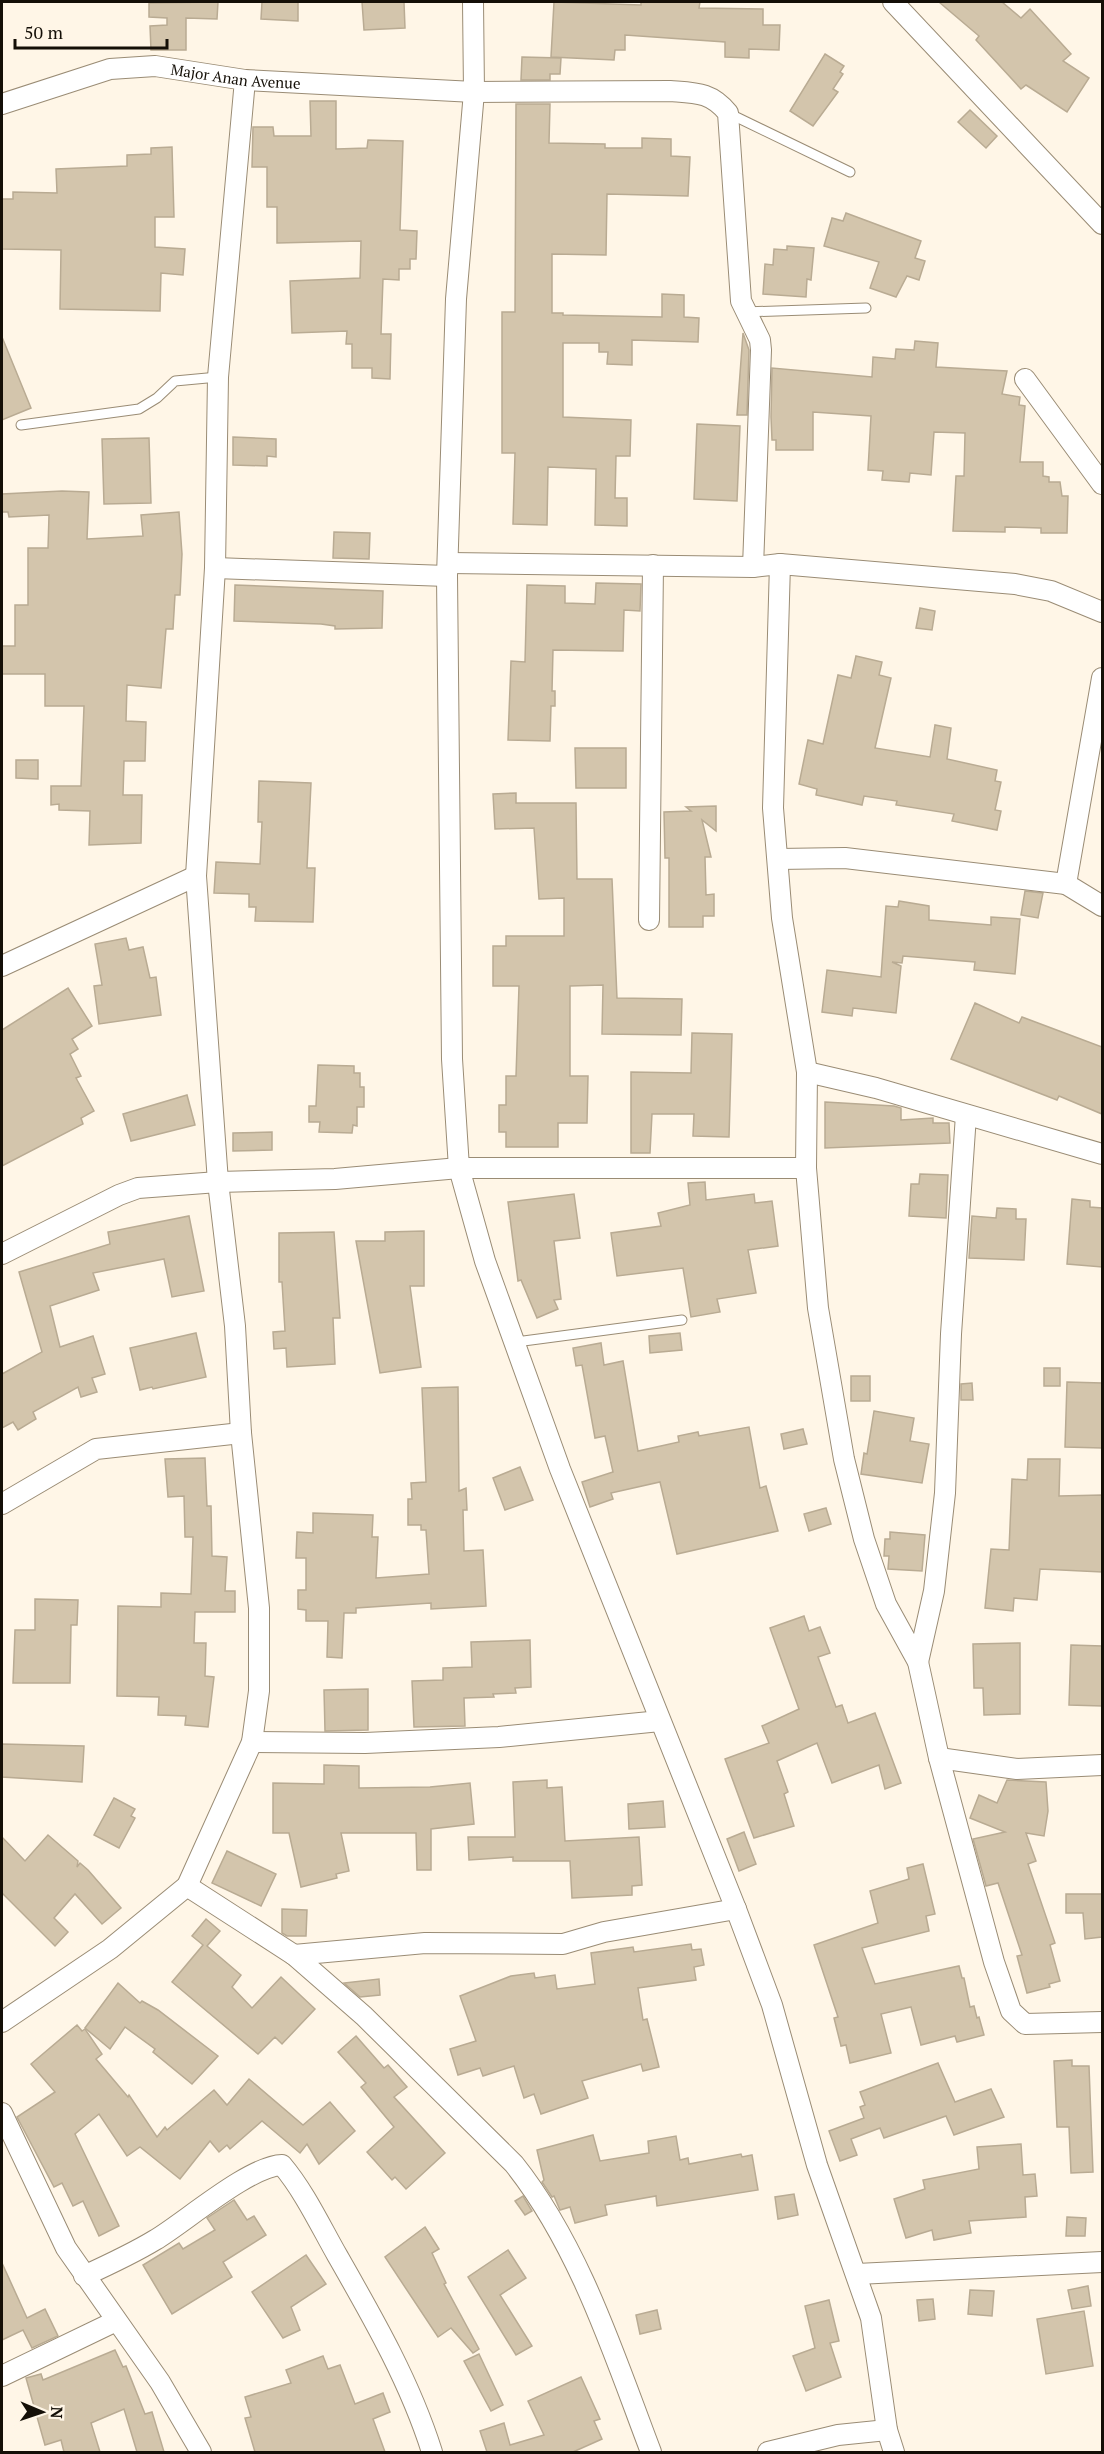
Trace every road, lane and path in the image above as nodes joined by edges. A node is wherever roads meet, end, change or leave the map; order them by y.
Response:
1 (473, 2) edge
2 (893, 2) edge
3 (245, 80) junction
4 (474, 92) junction
5 (2, 104) edge
6 (728, 113) junction
7 (850, 172) dead end
8 (1102, 224) edge
9 (866, 308) dead end
10 (745, 312) junction
11 (218, 377) junction
12 (1025, 379) dead end
13 (21, 425) dead end
14 (1102, 484) edge
15 (780, 564) junction
16 (653, 565) junction
17 (753, 567) junction
18 (215, 568) junction
19 (448, 570) junction
20 (1102, 612) edge
21 (1102, 678) edge
22 (777, 859) junction
23 (196, 876) junction
24 (1066, 884) junction
25 (1102, 906) edge
26 (649, 920) dead end
27 (2, 966) edge
28 (807, 1072) junction
29 (966, 1114) junction
30 (1102, 1154) edge
31 (459, 1168) junction
32 (806, 1168) junction
33 (218, 1182) junction
34 (2, 1254) edge
35 (682, 1320) dead end
36 (516, 1342) junction
37 (241, 1433) junction
38 (2, 1504) edge
39 (918, 1662) junction
40 (660, 1721) junction
41 (252, 1742) junction
42 (939, 1758) junction
43 (1102, 1764) edge
44 (186, 1886) junction
45 (736, 1909) junction
46 (294, 1955) junction
47 (2, 2022) edge
48 (1102, 2022) edge
49 (2, 2113) edge
50 (1102, 2262) edge
51 (857, 2274) junction
52 (84, 2277) junction
53 (116, 2321) junction
54 (2, 2376) edge
55 (887, 2430) junction
56 (201, 2452) edge
57 (432, 2452) edge
58 (651, 2452) edge
59 (768, 2452) edge
60 (894, 2452) edge

1 - 4 street
2 - 8 street
3 - 4 street, Major Anan Avenue
3 - 5 street, Major Anan Avenue
3 - 11 street
4 - 6 street, Major Anan Avenue
4 - 19 street
6 - 7 lane
6 - 10 street
9 - 10 lane
10 - 17 street
11 - 13 lane
11 - 18 street
12 - 14 street
15 - 17 street
15 - 20 street
15 - 22 street
16 - 17 street
16 - 19 street
16 - 26 street
18 - 19 street
18 - 23 street
19 - 31 street
21 - 24 street
22 - 24 street
22 - 28 street
23 - 27 street
23 - 33 street
24 - 25 street
28 - 29 street
28 - 32 street
29 - 30 street
29 - 39 street
31 - 32 street
31 - 33 street
31 - 36 street
32 - 39 street
33 - 34 street
33 - 37 street
35 - 36 lane
36 - 40 street
37 - 38 street
37 - 41 street
39 - 42 street
40 - 41 street
40 - 45 street
41 - 44 street
42 - 43 street
42 - 48 street
44 - 46 street
44 - 47 street
45 - 46 street
45 - 51 street
46 - 58 street
49 - 52 street
50 - 51 street
51 - 55 street
52 - 53 street
52 - 57 street
53 - 54 street
53 - 56 street
55 - 59 street
55 - 60 street

